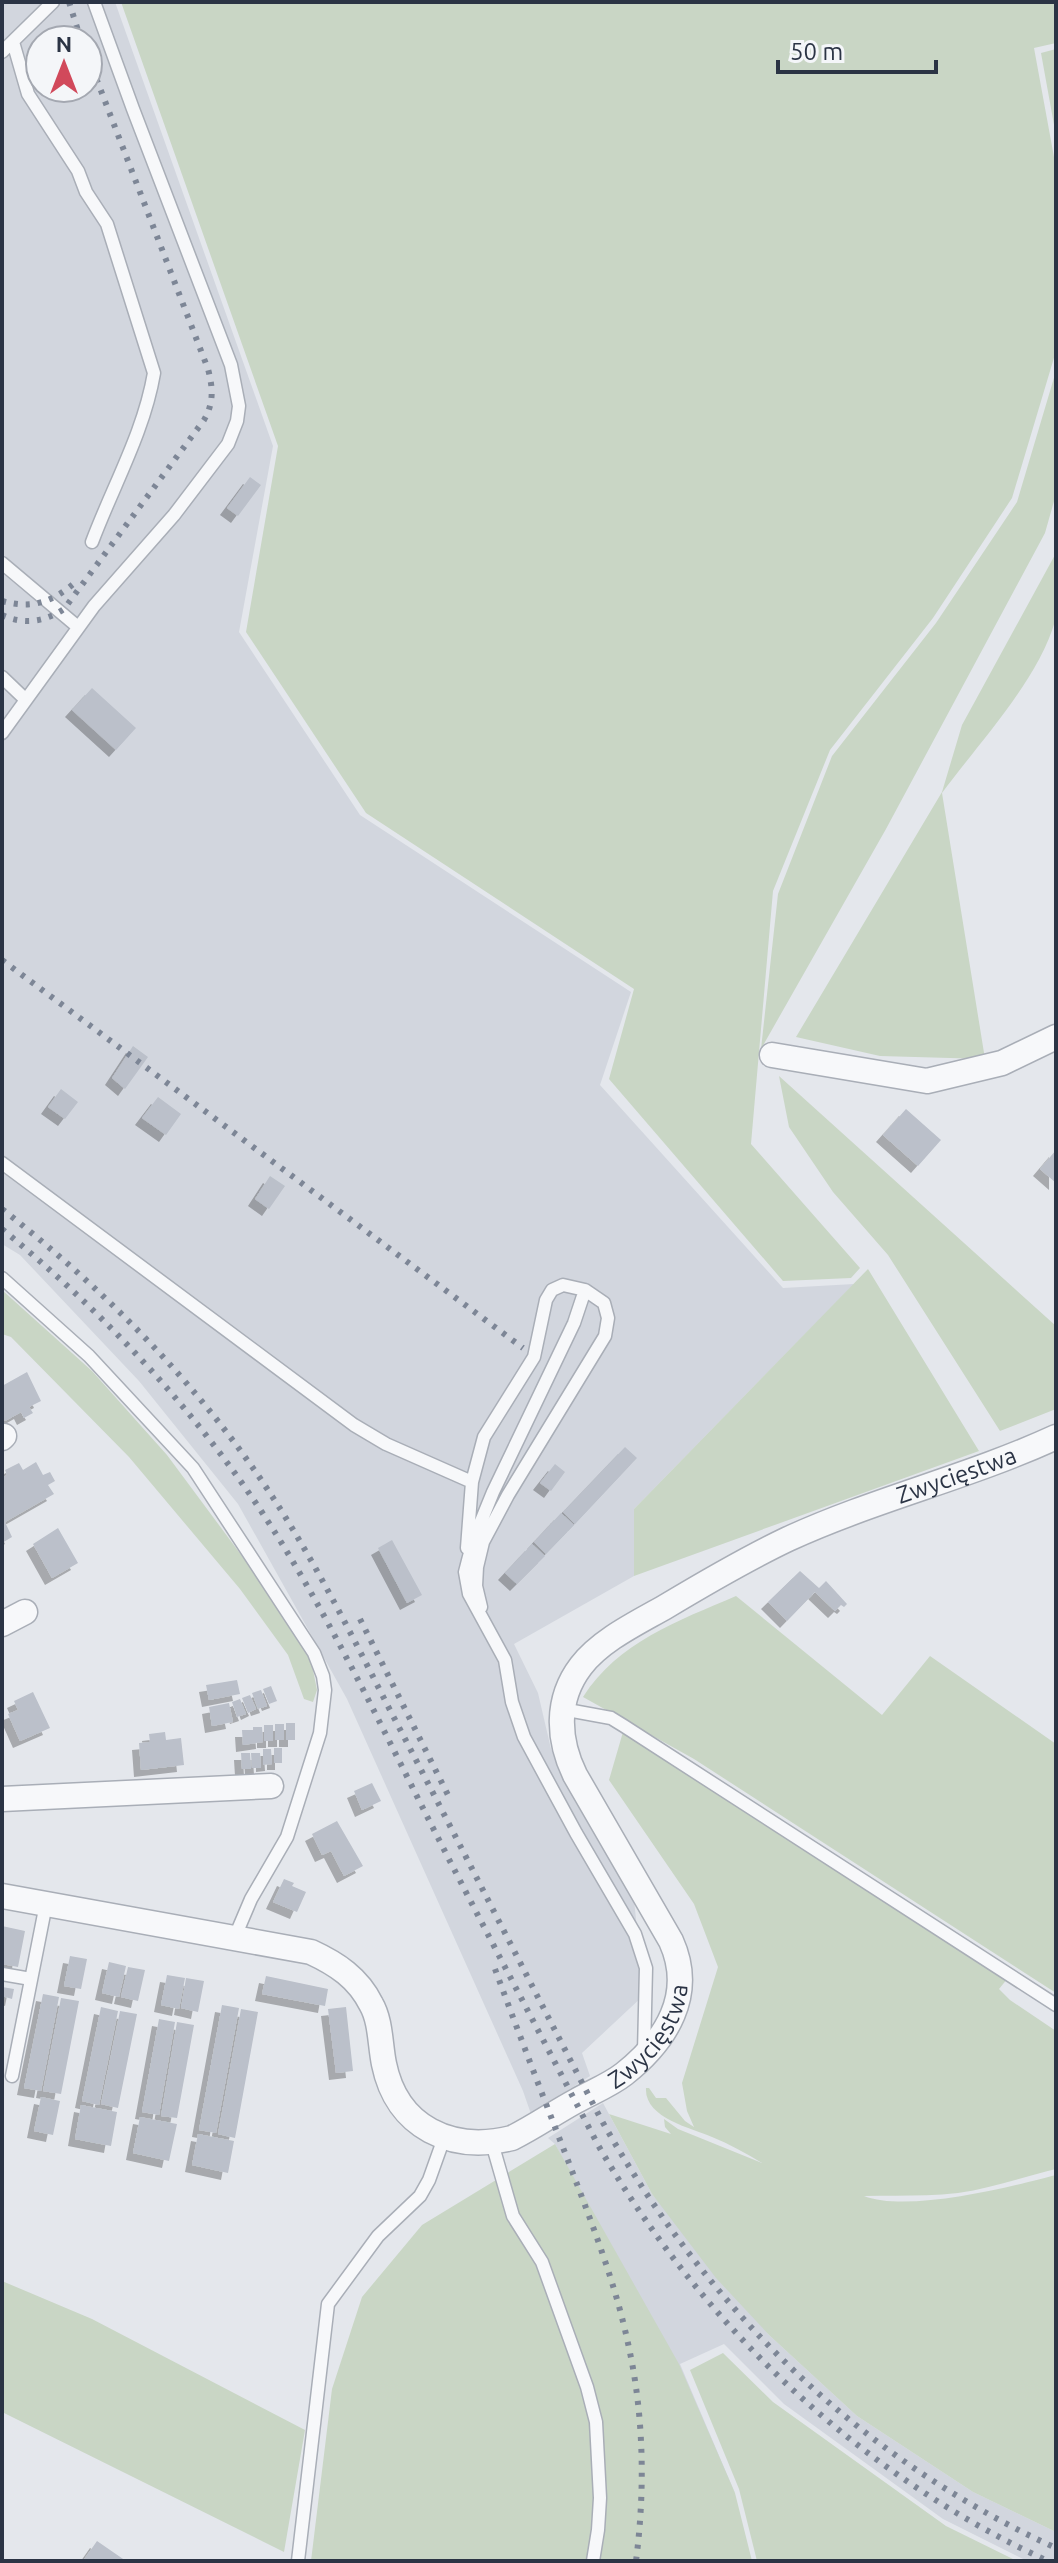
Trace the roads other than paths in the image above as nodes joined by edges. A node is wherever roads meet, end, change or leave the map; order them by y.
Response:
1 (53, 2) edge
2 (94, 2) edge
3 (13, 42) junction
4 (2, 52) edge
5 (92, 542) dead end
6 (4, 570) edge
7 (78, 627) junction
8 (2, 677) edge
9 (26, 700) junction
10 (2, 733) edge
11 (1056, 1037) edge
12 (772, 1055) dead end
13 (2, 1163) edge
14 (2, 1278) edge
15 (585, 1290) junction
16 (1056, 1437) edge
17 (472, 1482) junction
18 (465, 1572) junction
19 (25, 1612) dead end
20 (2, 1624) edge
21 (486, 1629) junction
22 (562, 1709) junction
23 (271, 1786) dead end
24 (2, 1799) edge
25 (2, 1896) edge
26 (46, 1904) junction
27 (234, 1939) junction
28 (2, 1974) edge
29 (31, 1979) junction
30 (1056, 2005) edge
31 (645, 2055) junction
32 (12, 2076) dead end
33 (444, 2138) junction
34 (492, 2143) junction
35 (298, 2561) edge
36 (593, 2561) edge

1 - 3 lane
2 - 7 lane
3 - 4 lane
3 - 5 lane
6 - 7 lane
7 - 9 lane
8 - 9 lane
9 - 10 lane
11 - 12 street
13 - 17 lane
14 - 27 lane
15 - 17 lane
15 - 18 lane
15 - 21 lane
16 - 22 street, Zwycięstwa
17 - 18 lane
18 - 21 lane
19 - 20 street
21 - 31 lane
22 - 30 lane
22 - 31 street, Zwycięstwa
23 - 24 street
25 - 26 street, Zwycięstwa
26 - 27 street, Zwycięstwa
26 - 29 lane
27 - 33 street, Zwycięstwa
28 - 29 lane
29 - 32 lane
31 - 34 street, Zwycięstwa
33 - 34 street, Zwycięstwa
33 - 35 lane
34 - 36 lane

